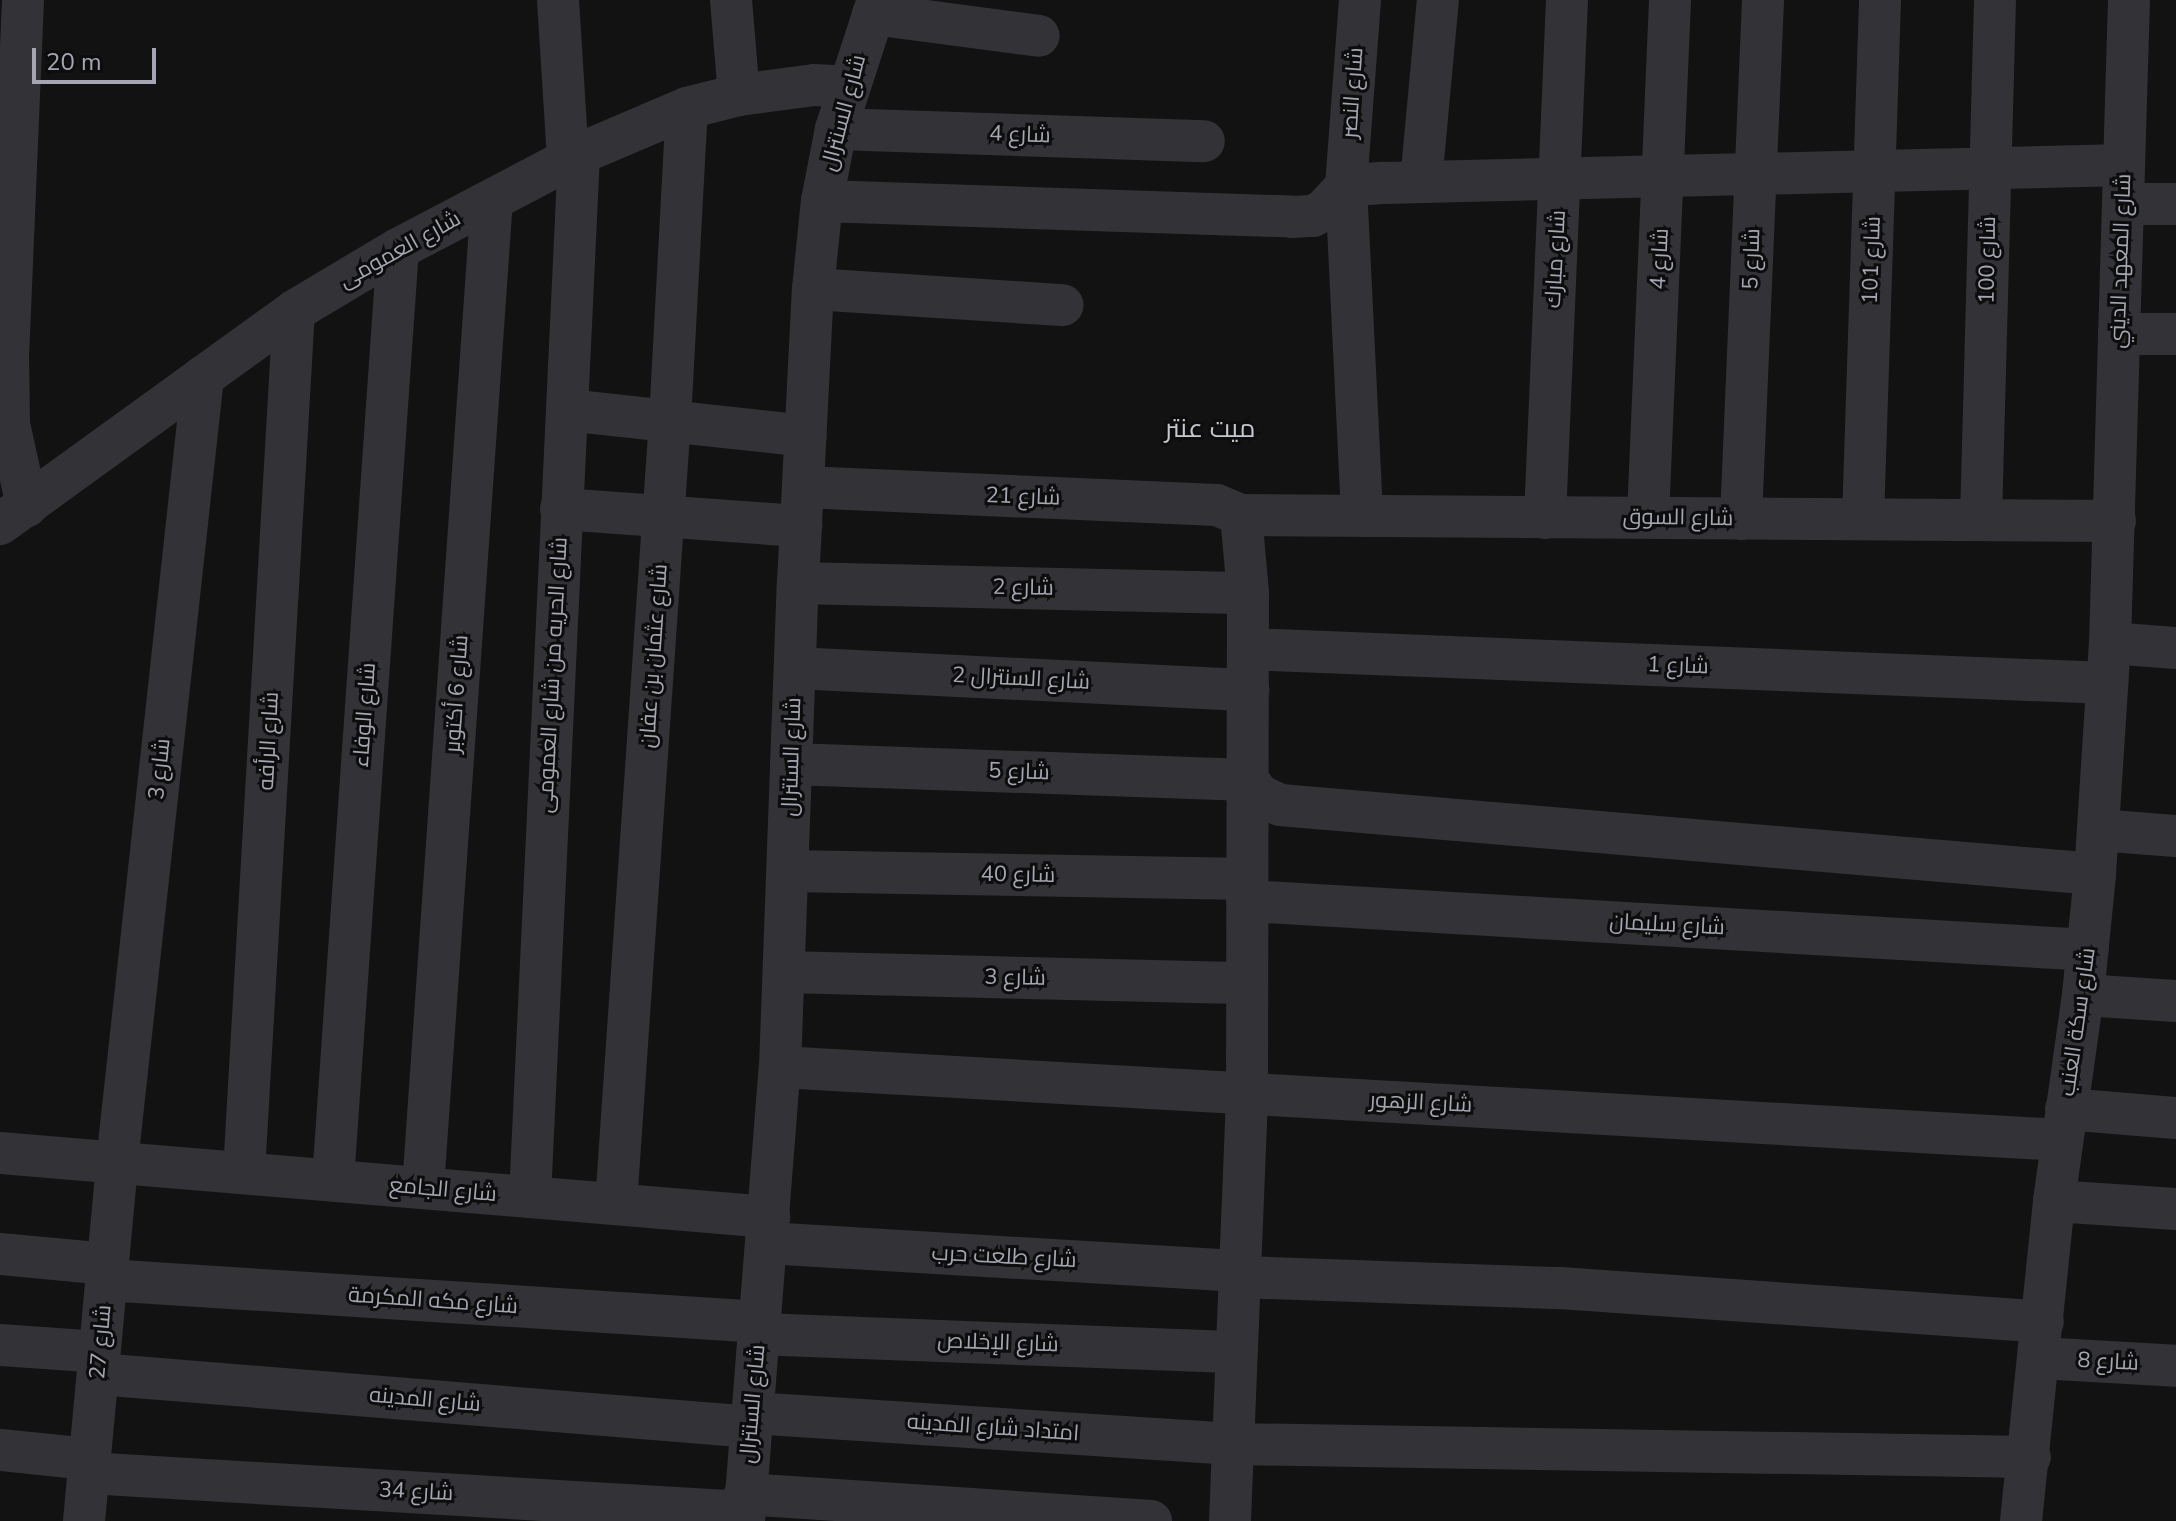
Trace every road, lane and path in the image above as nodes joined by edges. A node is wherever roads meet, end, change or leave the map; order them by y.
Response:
1 (23, 0) edge
2 (558, 0) edge
3 (731, 0) edge
4 (1360, 0) edge
5 (1438, 0) edge
6 (1567, 0) edge
7 (1670, 0) edge
8 (1763, 0) edge
9 (1880, 0) edge
10 (1995, 0) edge
11 (2129, 0) edge
12 (875, 7) edge
13 (1039, 36) dead end
14 (849, 87) junction
15 (739, 95) junction
16 (687, 108) junction
17 (836, 129) junction
18 (1204, 141) dead end
19 (573, 157) junction
20 (1990, 170) junction
21 (1874, 172) junction
22 (1756, 175) junction
23 (1664, 179) junction
24 (1560, 180) junction
25 (1421, 182) junction
26 (2124, 184) junction
27 (1346, 186) junction
28 (492, 200) junction
29 (822, 201) junction
30 (2176, 204) edge
31 (398, 249) junction
32 (813, 289) junction
33 (1062, 305) dead end
34 (294, 311) junction
35 (2119, 334) junction
36 (2176, 334) edge
37 (203, 377) junction
38 (567, 410) junction
39 (670, 420) junction
40 (806, 436) junction
41 (802, 506) junction
42 (561, 509) junction
43 (14, 515) edge
44 (1241, 515) junction
45 (663, 516) junction
46 (1362, 516) junction
47 (1648, 517) junction
48 (1545, 518) junction
49 (1741, 519) junction
50 (1863, 519) junction
51 (1981, 520) junction
52 (2115, 521) junction
53 (798, 583) junction
54 (1248, 593) junction
55 (2176, 648) edge
56 (2109, 663) junction
57 (795, 668) junction
58 (1248, 670) junction
59 (791, 764) junction
60 (1248, 780) junction
61 (2098, 830) junction
62 (2176, 836) edge
63 (788, 871) junction
64 (2095, 874) junction
65 (1247, 890) junction
66 (2088, 950) junction
67 (784, 972) junction
68 (1247, 983) junction
69 (2083, 995) junction
70 (2176, 1001) edge
71 (780, 1067) junction
72 (1247, 1093) junction
73 (2176, 1118) edge
74 (2064, 1124) junction
75 (0, 1153) edge
76 (117, 1162) junction
77 (244, 1172) junction
78 (333, 1180) junction
79 (423, 1188) junction
80 (530, 1197) junction
81 (2054, 1201) junction
82 (616, 1204) junction
83 (2176, 1209) edge
84 (768, 1230) junction
85 (0, 1254) edge
86 (107, 1272) junction
87 (1240, 1274) junction
88 (760, 1328) junction
89 (2041, 1340) junction
90 (0, 1345) edge
91 (1237, 1352) junction
92 (98, 1363) junction
93 (2176, 1366) edge
94 (752, 1420) junction
95 (1233, 1444) junction
96 (0, 1450) edge
97 (2030, 1457) junction
98 (89, 1466) junction
99 (744, 1509) edge
100 (84, 1521) edge
101 (1151, 1521) edge
102 (1230, 1521) edge
103 (2021, 1521) edge

1 - 43 street
2 - 19 street, شارع الحريه من شارع العمومى
3 - 15 street
4 - 27 street, شارع النصر
5 - 25 street
6 - 24 street, شارع مبارك
7 - 23 street, شارع 4
8 - 22 street, شارع 5
9 - 21 street, شارع 101
10 - 20 street, شارع 100
11 - 26 street, شارع المعهد الديني
12 - 13 street
12 - 14 street, شارع السنترال
14 - 15 street, شارع العمومى
14 - 17 street, شارع السنترال
15 - 16 street, شارع العمومى
16 - 19 street, شارع العمومى
16 - 39 street, شارع عثمان بن عفان
17 - 18 street, شارع 4
17 - 29 street, شارع السنترال
19 - 28 street, شارع العمومى
19 - 38 street, شارع الحريه من شارع العمومى
20 - 21 street
20 - 26 street
20 - 51 street, شارع 100
21 - 22 street
21 - 50 street, شارع 101
22 - 23 street
22 - 49 street, شارع 5
23 - 24 street
23 - 47 street, شارع 4
24 - 25 street
24 - 48 street, شارع مبارك
25 - 27 street
26 - 30 street
26 - 35 street, شارع المعهد الديني
27 - 29 street
27 - 46 street, شارع النصر
28 - 31 street, شارع العمومى
28 - 79 street, شارع 6 أكتوبر
29 - 32 street, شارع السنترال
31 - 34 street, شارع العمومى
31 - 78 street, شارع الوفاء
32 - 33 street
32 - 40 street, شارع السنترال
34 - 37 street, شارع العمومى
34 - 77 street, شارع الرأفه
35 - 36 street
35 - 52 street, شارع المعهد الديني
37 - 43 street, شارع العمومى
37 - 76 street, شارع 3
38 - 39 street
38 - 42 street, شارع الحريه من شارع العمومى
39 - 40 street
39 - 45 street, شارع عثمان بن عفان
40 - 41 street, شارع السنترال
41 - 44 street, شارع 21
41 - 45 street, شارع 21
41 - 53 street, شارع السنترال
42 - 45 street, شارع 21
42 - 80 street, شارع الحريه من شارع العمومى
44 - 46 street, شارع السوق
44 - 54 street
45 - 82 street, شارع عثمان بن عفان
46 - 48 street, شارع السوق
47 - 48 street, شارع السوق
47 - 49 street, شارع السوق
49 - 50 street, شارع السوق
50 - 51 street, شارع السوق
51 - 52 street, شارع السوق
52 - 56 street, شارع سكة العنب
53 - 54 street, شارع 2
53 - 57 street, شارع السنترال
54 - 58 street
55 - 56 street, شارع 1
56 - 58 street, شارع 1
56 - 61 street, شارع سكة العنب
57 - 58 street, شارع السنترال 2
57 - 59 street, شارع السنترال
58 - 60 street
59 - 60 street, شارع 5
59 - 63 street, شارع السنترال
60 - 64 street
60 - 65 street
61 - 62 street
61 - 64 street, شارع سكة العنب
63 - 65 street, شارع 40
63 - 67 street, شارع السنترال
64 - 66 street, شارع سكة العنب
65 - 66 street, شارع سليمان
65 - 68 street
66 - 69 street, شارع سكة العنب
67 - 68 street, شارع 3
67 - 71 street, شارع السنترال
68 - 72 street
69 - 70 street
69 - 74 street, شارع سكة العنب
71 - 72 street, شارع الزهور
71 - 84 street, شارع السنترال
72 - 74 street, شارع الزهور
72 - 87 street
73 - 74 street, شارع الزهور
74 - 81 street, شارع سكة العنب
75 - 76 street, شارع الجامع
76 - 77 street, شارع الجامع
76 - 86 street, شارع 27
77 - 78 street, شارع الجامع
78 - 79 street, شارع الجامع
79 - 80 street, شارع الجامع
80 - 82 street, شارع الجامع
81 - 83 street
81 - 89 street, شارع سكة العنب
82 - 84 street, شارع الجامع
84 - 87 street, شارع طلعت حرب
84 - 88 street, شارع السنترال
85 - 86 street, شارع مكه المكرمة
86 - 88 street, شارع مكه المكرمة
86 - 92 street, شارع 27
87 - 89 street, شارع طلعت حرب
87 - 91 street
88 - 91 street, شارع الإخلاص
88 - 94 street, شارع السنترال
89 - 93 street, شارع 8
89 - 97 street, شارع سكة العنب
90 - 92 street, شارع المدينه
91 - 95 street
92 - 94 street, شارع المدينه
92 - 98 street, شارع 27
94 - 95 street, امتداد شارع المدينه
94 - 99 street, شارع السنترال
95 - 97 street, امتداد شارع المدينه
95 - 102 street
96 - 98 street, شارع 34
97 - 103 street, شارع سكة العنب
98 - 99 street, شارع 34
98 - 100 street, شارع 27
99 - 101 street, شارع 34

